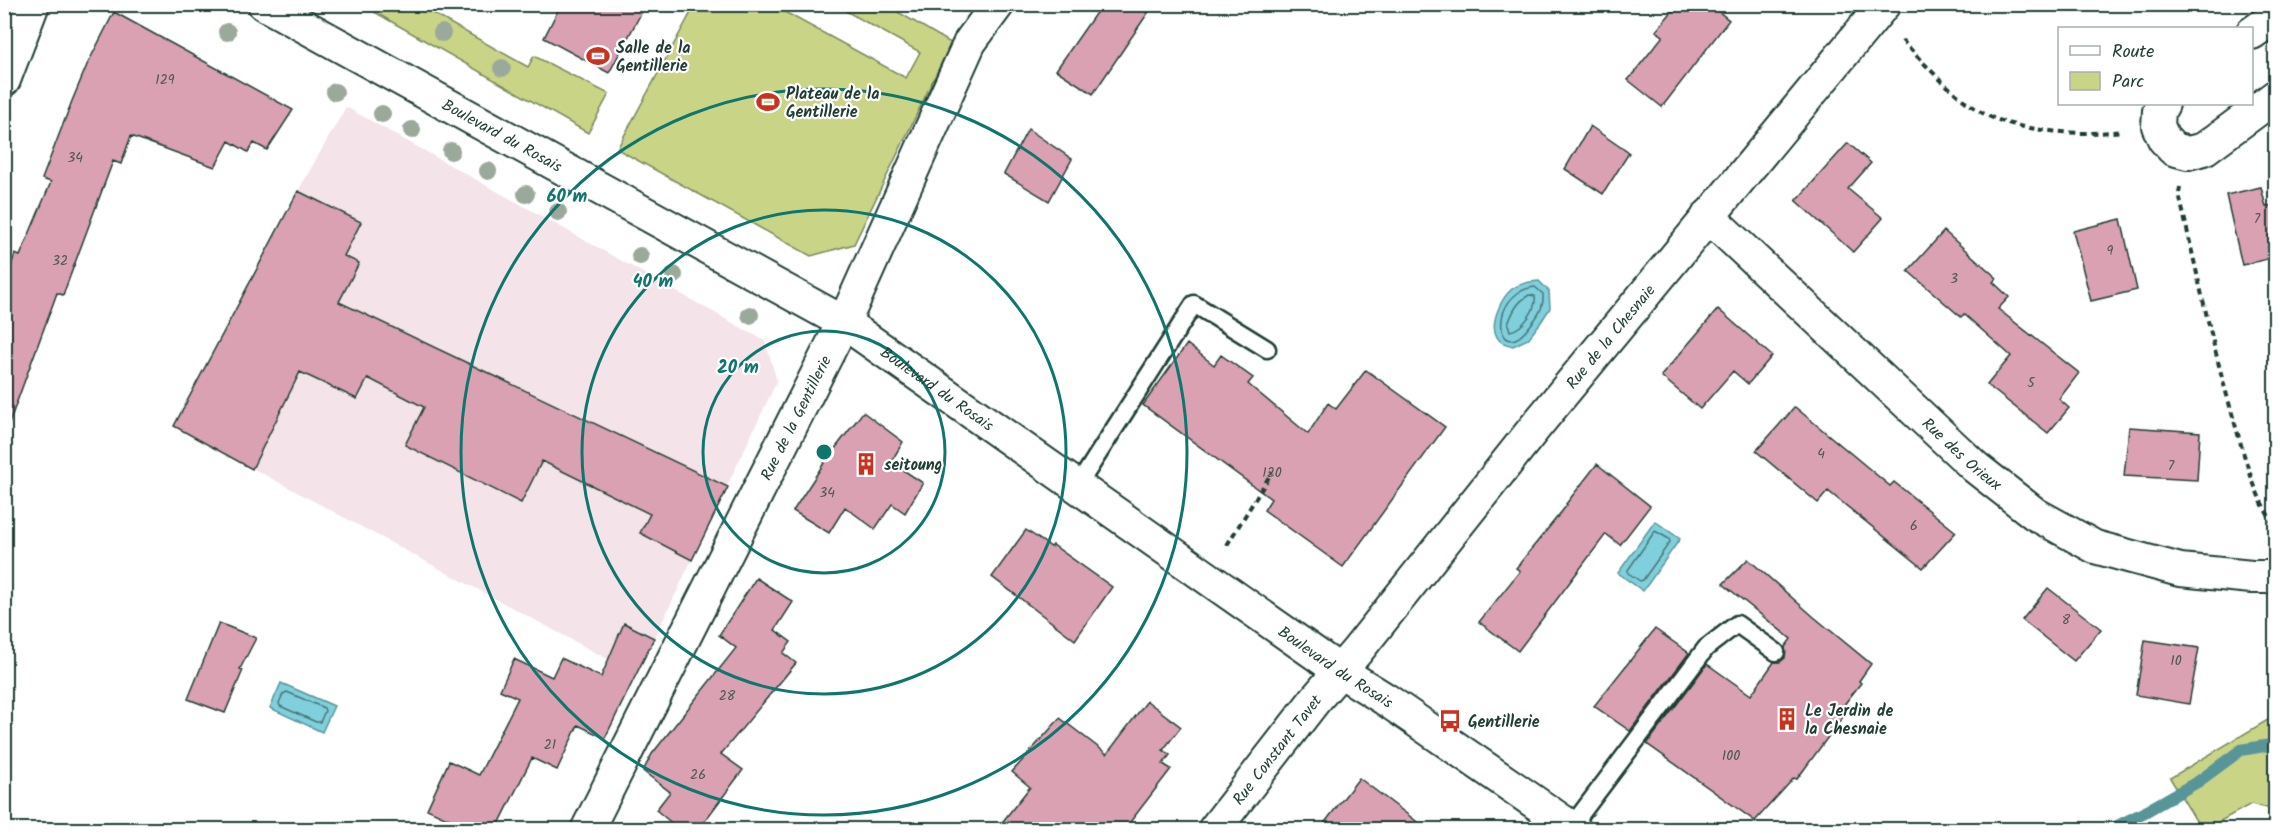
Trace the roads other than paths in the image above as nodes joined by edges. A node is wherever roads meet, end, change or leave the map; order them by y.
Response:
1 (33, 4) edge
2 (264, 4) edge
3 (998, 4) edge
4 (1880, 9) edge
5 (2276, 16) edge
6 (2253, 32) edge
7 (4, 80) edge
8 (2276, 96) edge
9 (2160, 115) edge
10 (1708, 216) junction
11 (843, 322) junction
12 (1268, 350) dead end
13 (1077, 487) junction
14 (2276, 577) edge
15 (1776, 652) dead end
16 (1340, 671) junction
17 (1573, 828) edge
18 (587, 830) edge
19 (1214, 830) edge

1 - 7 street
2 - 11 street, Boulevard du Rosais
3 - 11 street, Rue de la Gentillerie
4 - 10 street, Rue de la Chesnaie
5 - 6 street
8 - 9 street
10 - 14 street, Rue des Orieux
10 - 16 street, Rue de la Chesnaie
11 - 13 street, Boulevard du Rosais
11 - 18 street, Rue de la Gentillerie
12 - 13 lane
13 - 16 street, Boulevard du Rosais
15 - 17 lane
16 - 17 street, Boulevard du Rosais
16 - 19 street, Rue Constant Tavet

